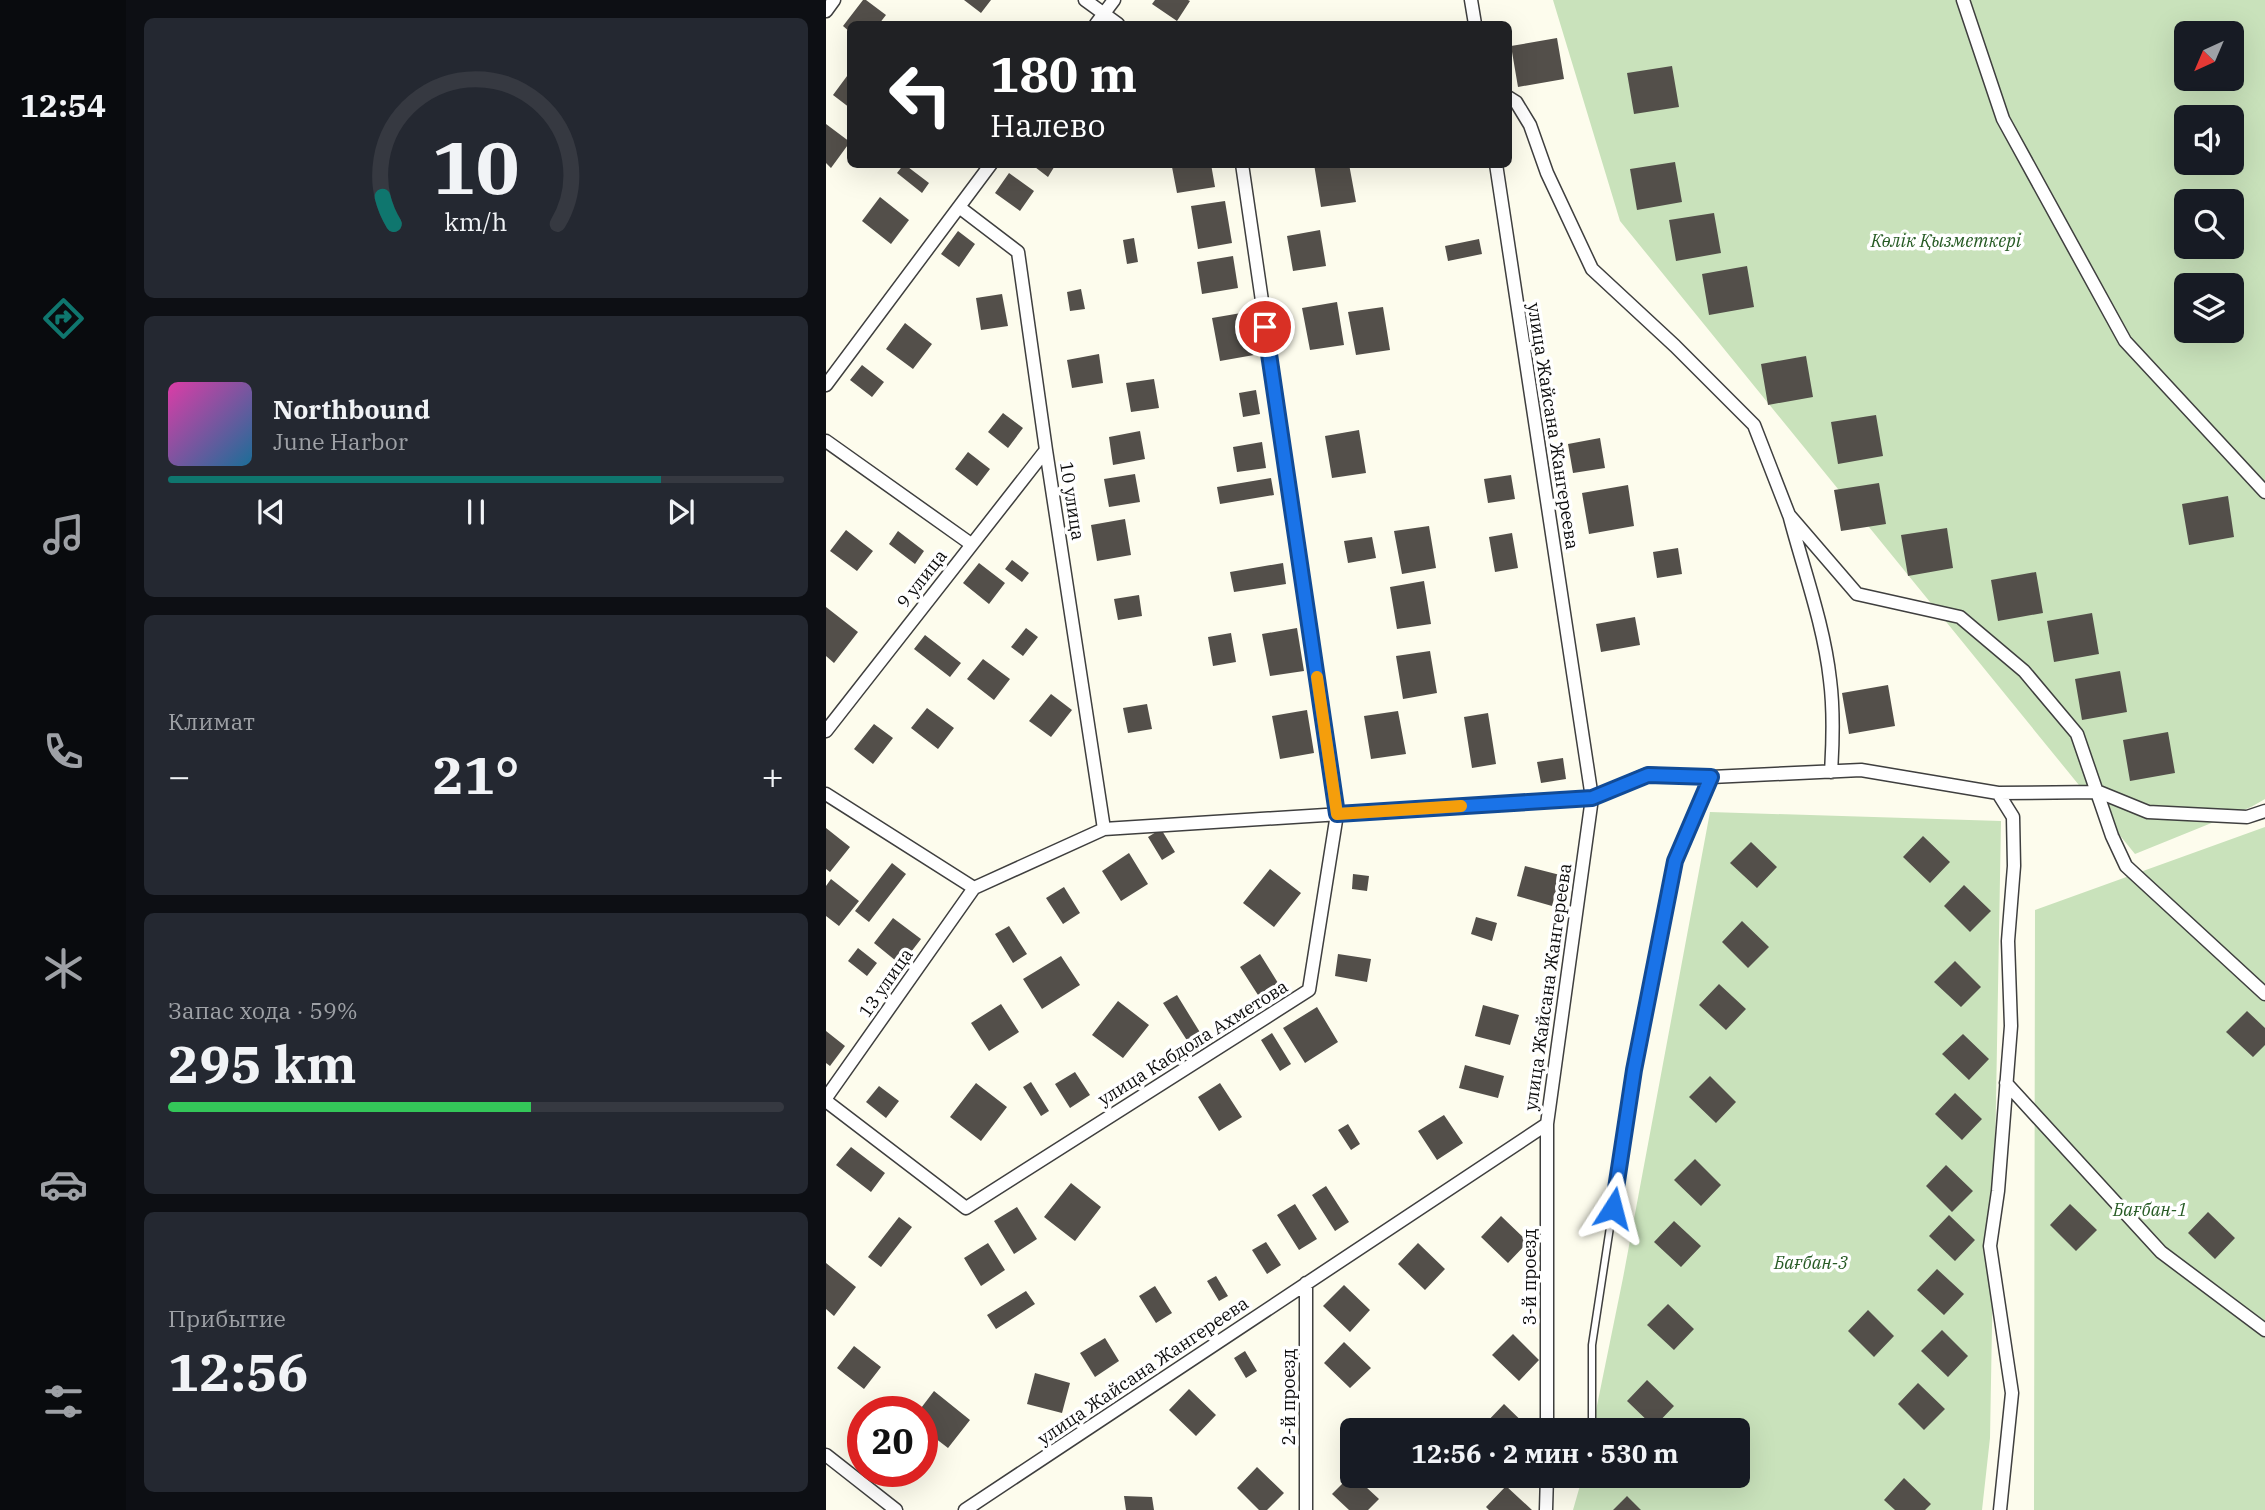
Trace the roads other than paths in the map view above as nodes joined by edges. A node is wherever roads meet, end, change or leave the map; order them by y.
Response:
1 (834, 0) edge
2 (1085, 0) edge
3 (1114, 0) edge
4 (1471, 0) edge
5 (1963, 0) edge
6 (826, 11) edge
7 (1100, 19) edge
8 (1474, 21) edge
9 (1512, 100) edge
10 (988, 168) edge
11 (1243, 168) edge
12 (1497, 168) edge
13 (960, 207) junction
14 (826, 385) edge
15 (826, 441) edge
16 (1046, 450) junction
17 (2265, 492) edge
18 (1788, 514) junction
19 (971, 544) junction
20 (826, 731) edge
21 (1832, 772) junction
22 (1711, 777) junction
23 (2099, 792) junction
24 (1998, 793) junction
25 (826, 794) edge
26 (1592, 798) junction
27 (2265, 811) edge
28 (1337, 814) junction
29 (1104, 829) junction
30 (974, 888) junction
31 (2265, 994) edge
32 (2006, 1083) junction
33 (826, 1100) edge
34 (1547, 1124) junction
35 (1306, 1283) junction
36 (2265, 1330) edge
37 (1548, 1418) edge
38 (1592, 1418) edge
39 (826, 1455) edge
40 (1547, 1488) edge
41 (896, 1510) edge
42 (965, 1510) edge
43 (1306, 1510) edge
44 (1546, 1510) edge
45 (2000, 1510) edge

1 - 6 street
2 - 7 street
3 - 7 street
4 - 8 street
5 - 17 street
9 - 18 street
10 - 13 street
11 - 28 street, улица Кабдола Ахметова
12 - 26 street, улица Жайсана Жангереева
13 - 14 street
13 - 16 street, 10 улица
15 - 19 street
16 - 19 street, 9 улица
16 - 29 street, 10 улица
18 - 21 street
18 - 23 street
19 - 20 street, 9 улица
21 - 22 street
21 - 24 street
22 - 26 street
22 - 38 lane
23 - 24 street
23 - 27 street
23 - 31 street
24 - 32 street
25 - 30 street
26 - 28 street
26 - 34 street, улица Жайсана Жангереева
28 - 29 street
28 - 33 street, улица Кабдола Ахметова
29 - 30 street
30 - 33 street, 13 улица
32 - 36 street
32 - 45 street
34 - 35 street, улица Жайсана Жангереева
34 - 37 street, 3-й проезд
35 - 42 street, улица Жайсана Жангереева
35 - 43 street, 2-й проезд
39 - 41 street
40 - 44 street

